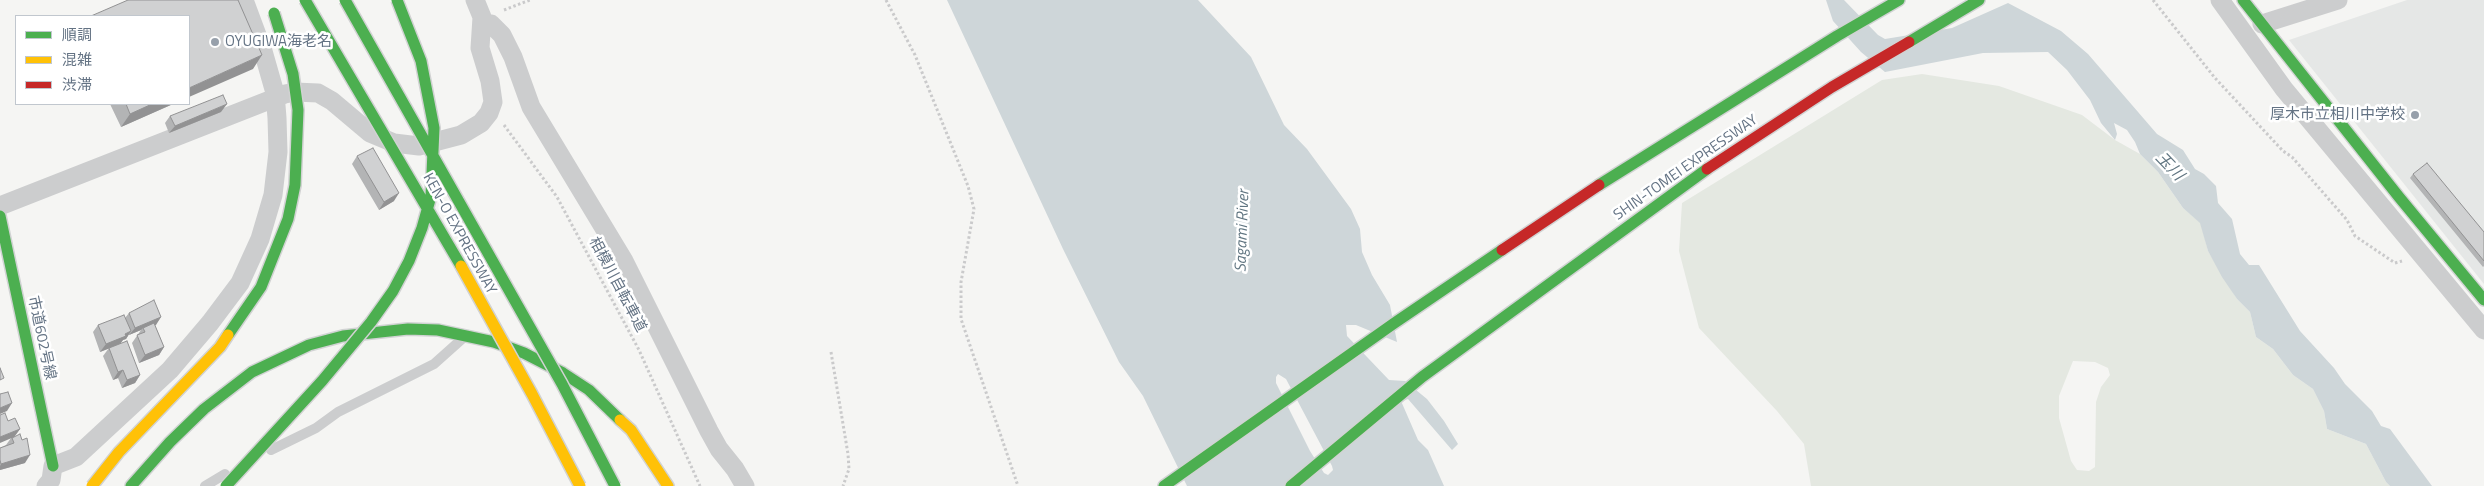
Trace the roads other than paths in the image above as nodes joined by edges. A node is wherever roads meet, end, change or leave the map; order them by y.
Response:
1 (244, 0) edge
2 (268, 0) edge
3 (305, 0) edge
4 (346, 0) edge
5 (397, 0) edge
6 (475, 0) edge
7 (1900, 0) edge
8 (1979, 0) edge
9 (2220, 0) edge
10 (2243, 0) edge
11 (2338, 0) edge
12 (482, 23) junction
13 (2262, 24) junction
14 (275, 99) junction
15 (0, 206) edge
16 (0, 216) edge
17 (2484, 300) edge
18 (2484, 330) edge
19 (467, 335) junction
20 (53, 466) junction
21 (46, 486) edge
22 (92, 486) edge
23 (131, 486) edge
24 (205, 486) edge
25 (226, 486) edge
26 (580, 486) edge
27 (615, 486) edge
28 (668, 486) edge
29 (745, 486) edge
30 (1164, 486) edge
31 (1291, 486) edge

1 - 14 street
2 - 22 main road, bridge
3 - 26 main road, KEN-O EXPRESSWAY, bridge
4 - 27 main road, KEN-O EXPRESSWAY, bridge
5 - 25 main road, bridge
6 - 12 street
7 - 30 main road, SHIN-TOMEI EXPRESSWAY
8 - 31 main road, SHIN-TOMEI EXPRESSWAY
9 - 18 street
10 - 13 main road
11 - 13 street
12 - 14 street
12 - 29 street
13 - 17 main road
14 - 15 street
14 - 20 street
16 - 20 main road, 市道602号線
19 - 23 main road
19 - 24 lane
19 - 28 main road, bridge
20 - 21 street

